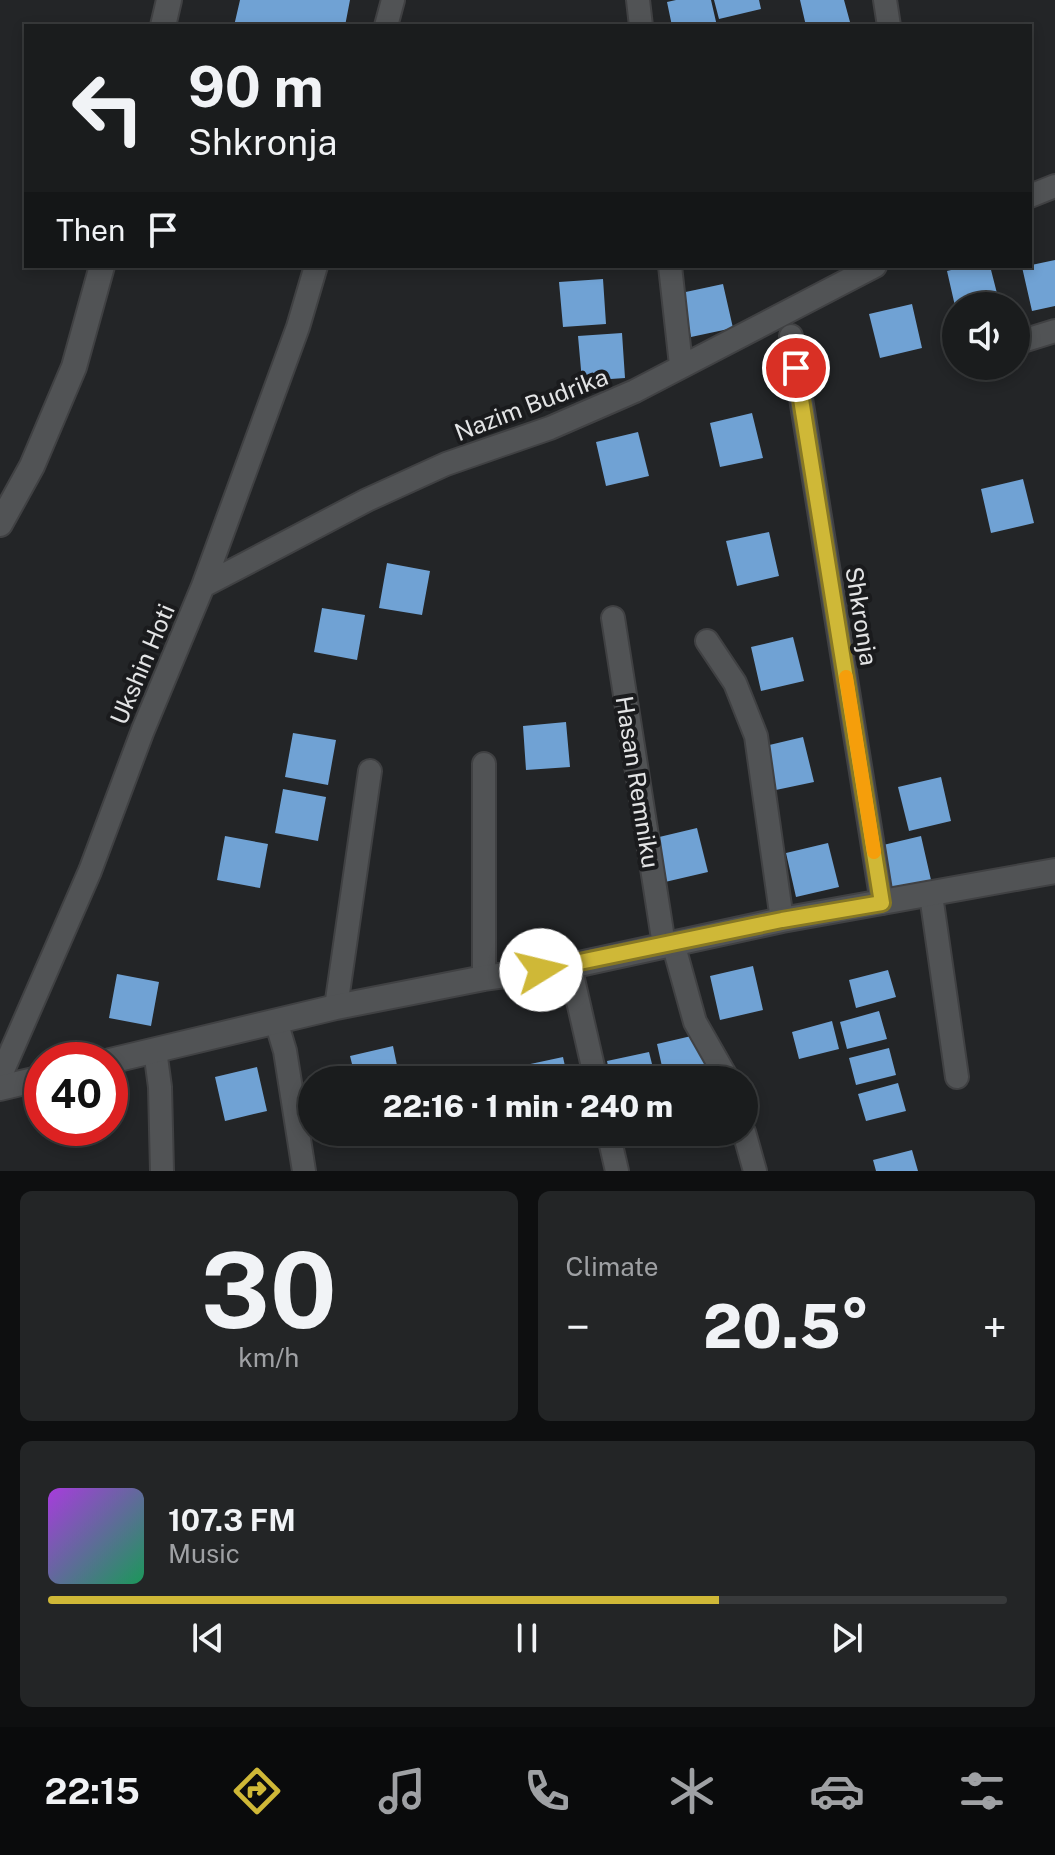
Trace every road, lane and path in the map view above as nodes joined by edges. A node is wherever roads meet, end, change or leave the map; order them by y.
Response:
1 (169, 0) edge
2 (393, 0) edge
3 (638, 0) edge
4 (885, 0) edge
5 (163, 24) edge
6 (387, 24) edge
7 (641, 24) edge
8 (889, 24) edge
9 (1055, 186) edge
10 (1032, 195) edge
11 (101, 268) edge
12 (315, 268) edge
13 (670, 268) edge
14 (871, 268) edge
15 (1055, 331) edge
16 (791, 336) dead end
17 (1030, 339) edge
18 (681, 365) junction
19 (0, 524) edge
20 (203, 586) junction
21 (613, 618) dead end
22 (707, 641) dead end
23 (484, 764) dead end
24 (370, 771) dead end
25 (1055, 871) edge
26 (931, 895) junction
27 (882, 903) junction
28 (782, 920) junction
29 (668, 944) junction
30 (570, 966) junction
31 (484, 978) junction
32 (336, 1007) junction
33 (276, 1021) junction
34 (155, 1050) junction
35 (128, 1057) edge
36 (593, 1066) edge
37 (720, 1066) edge
38 (0, 1077) edge
39 (957, 1077) dead end
40 (24, 1082) edge
41 (0, 1088) edge
42 (611, 1146) edge
43 (748, 1146) edge
44 (162, 1171) edge
45 (304, 1171) edge
46 (617, 1171) edge
47 (755, 1171) edge

1 - 5 street
2 - 6 street
3 - 7 street
4 - 8 street
9 - 10 street
11 - 19 street
12 - 20 street, Ukshin Hoti
13 - 18 street
14 - 18 street, Nazim Budrika
15 - 17 street
16 - 27 street, Shkronja
18 - 20 street, Nazim Budrika
20 - 38 street, Ukshin Hoti
21 - 29 street, Hasan Remniku
22 - 28 street
23 - 31 street
24 - 32 street
25 - 26 street
26 - 27 street
26 - 39 street
27 - 28 street
28 - 29 street
29 - 30 street
29 - 37 street, Hasan Remniku
30 - 31 street
30 - 36 street
31 - 32 street
32 - 33 street
33 - 34 street
33 - 45 street
34 - 35 street
34 - 44 street
40 - 41 street
42 - 46 street
43 - 47 street

